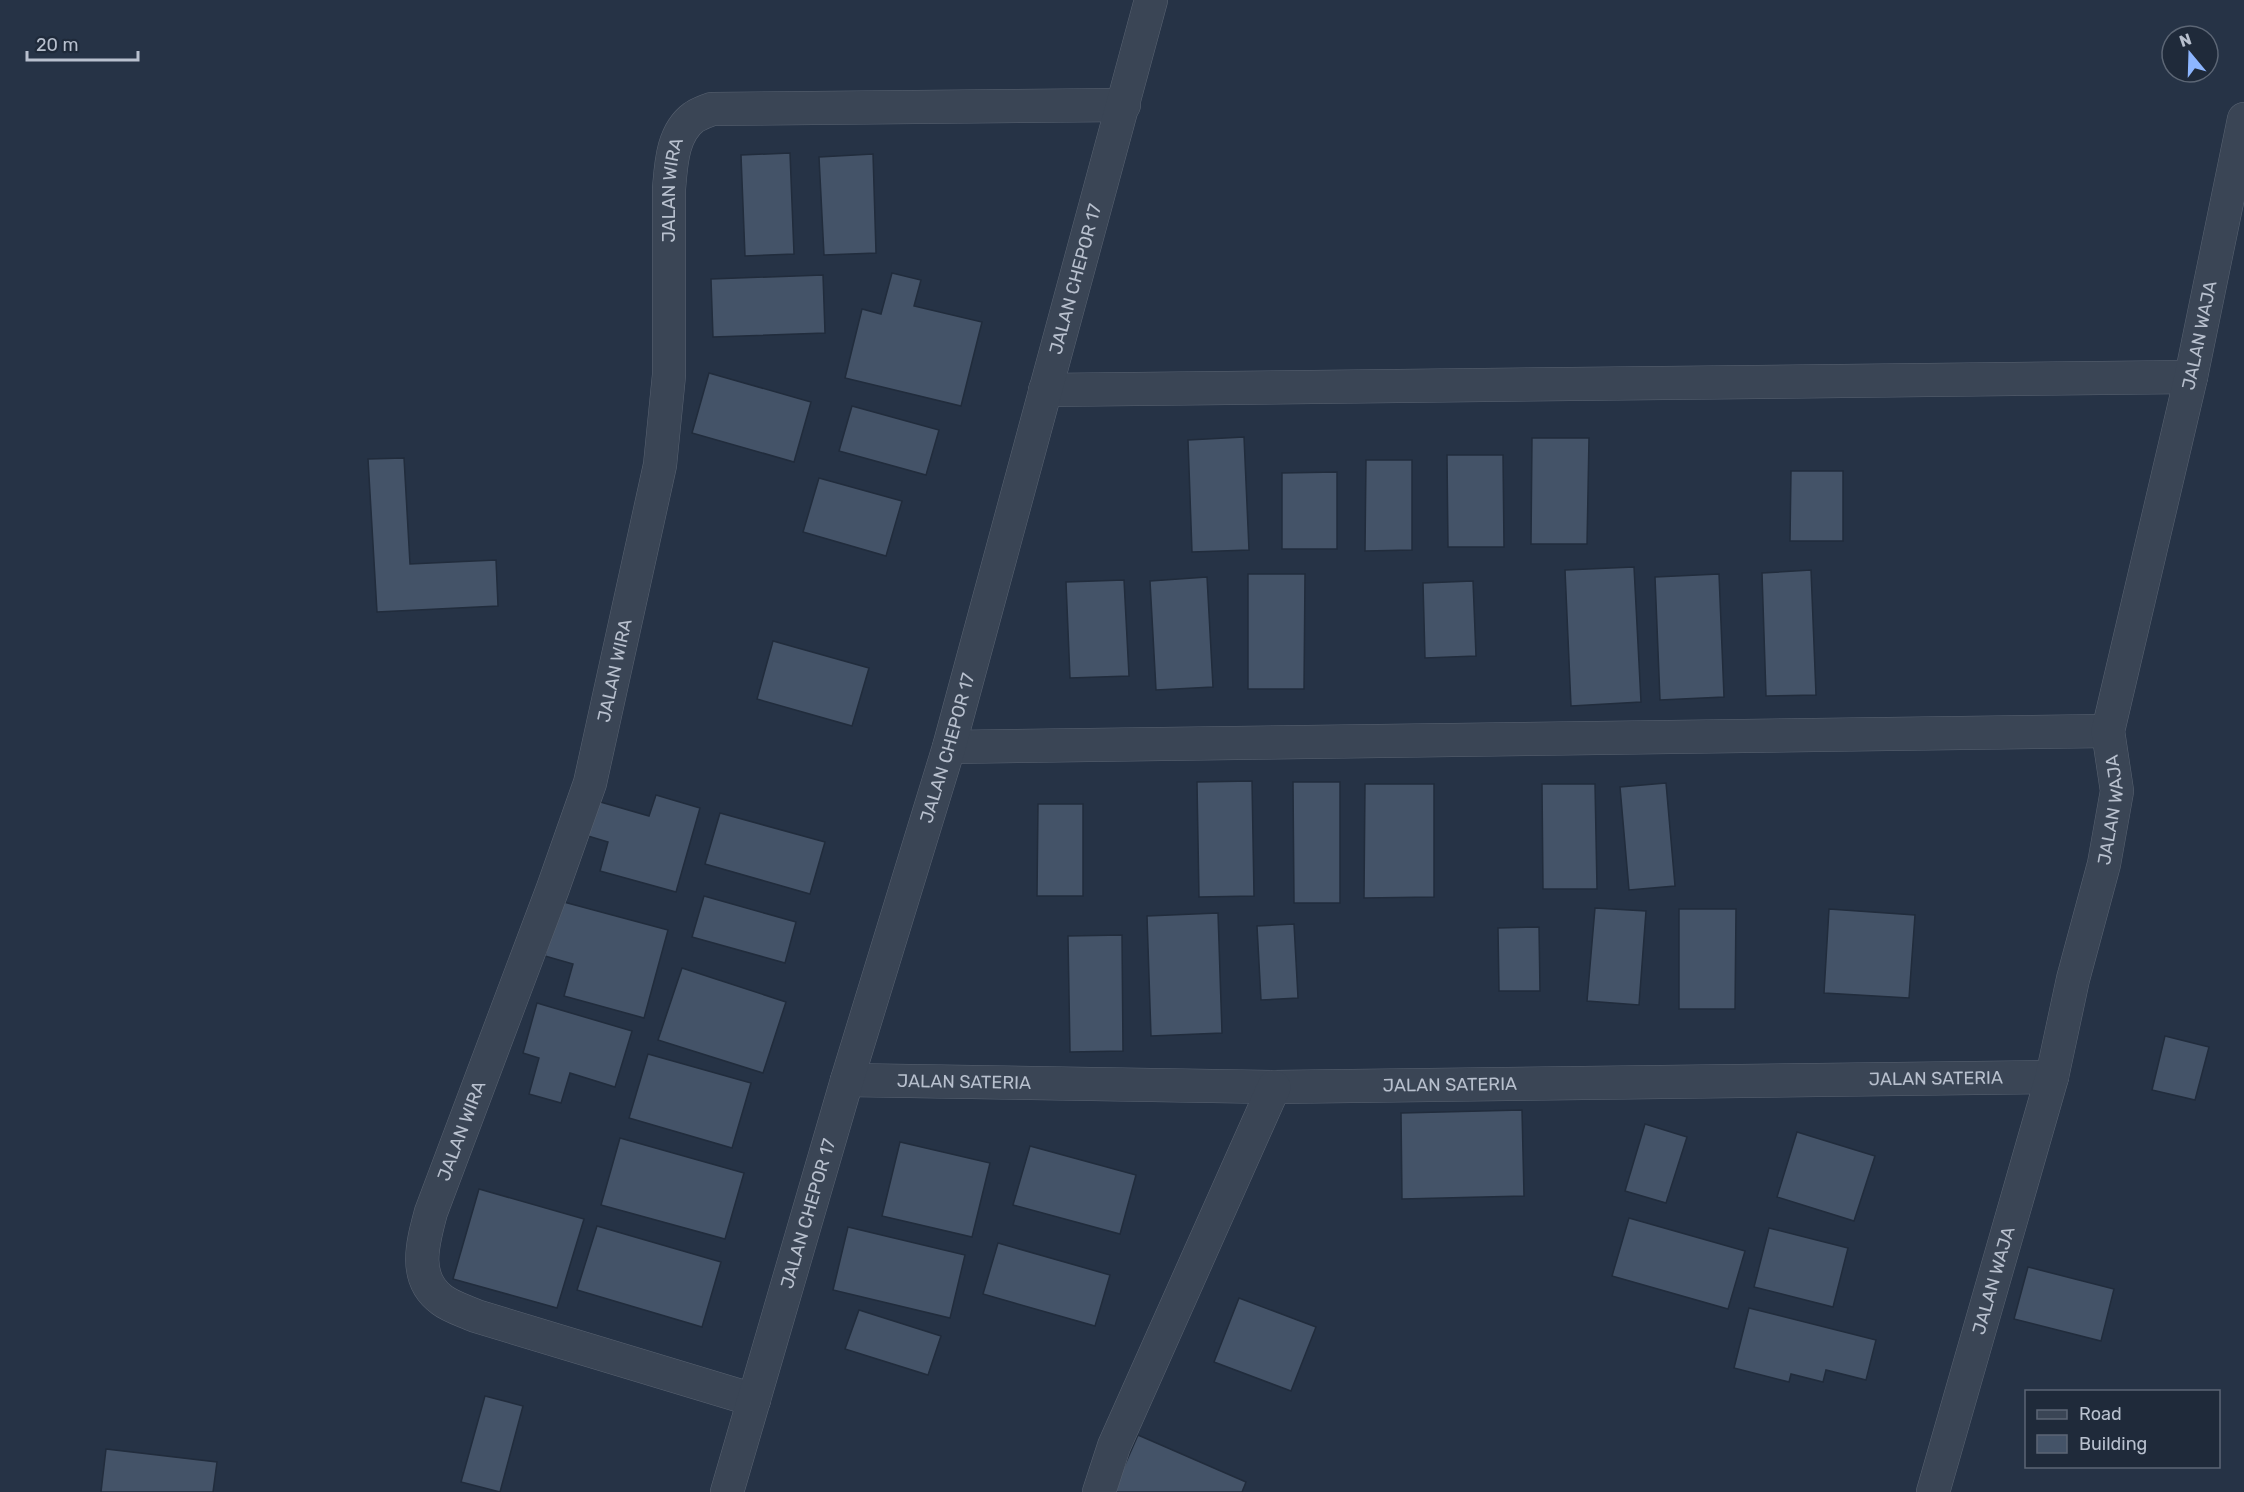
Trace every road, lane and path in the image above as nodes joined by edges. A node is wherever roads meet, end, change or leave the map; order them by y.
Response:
1 (1151, 0) edge
2 (1124, 105) junction
3 (2244, 119) edge
4 (2191, 377) junction
5 (1045, 390) junction
6 (2108, 731) junction
7 (949, 747) junction
8 (2052, 1077) junction
9 (847, 1080) junction
10 (1274, 1087) junction
11 (754, 1400) junction
12 (728, 1492) edge
13 (1099, 1492) edge
14 (1933, 1492) edge

1 - 2 street, JALAN CHEPOR 17
2 - 5 street, JALAN CHEPOR 17
2 - 11 street, JALAN WIRA
3 - 4 street, JALAN WAJA
4 - 5 street
4 - 6 street, JALAN WAJA
5 - 7 street, JALAN CHEPOR 17
6 - 7 street
6 - 8 street, JALAN WAJA
7 - 9 street, JALAN CHEPOR 17
8 - 10 street, JALAN SATERIA
8 - 14 street, JALAN WAJA
9 - 10 street, JALAN SATERIA
9 - 11 street, JALAN CHEPOR 17
10 - 13 street
11 - 12 street, JALAN CHEPOR 17

